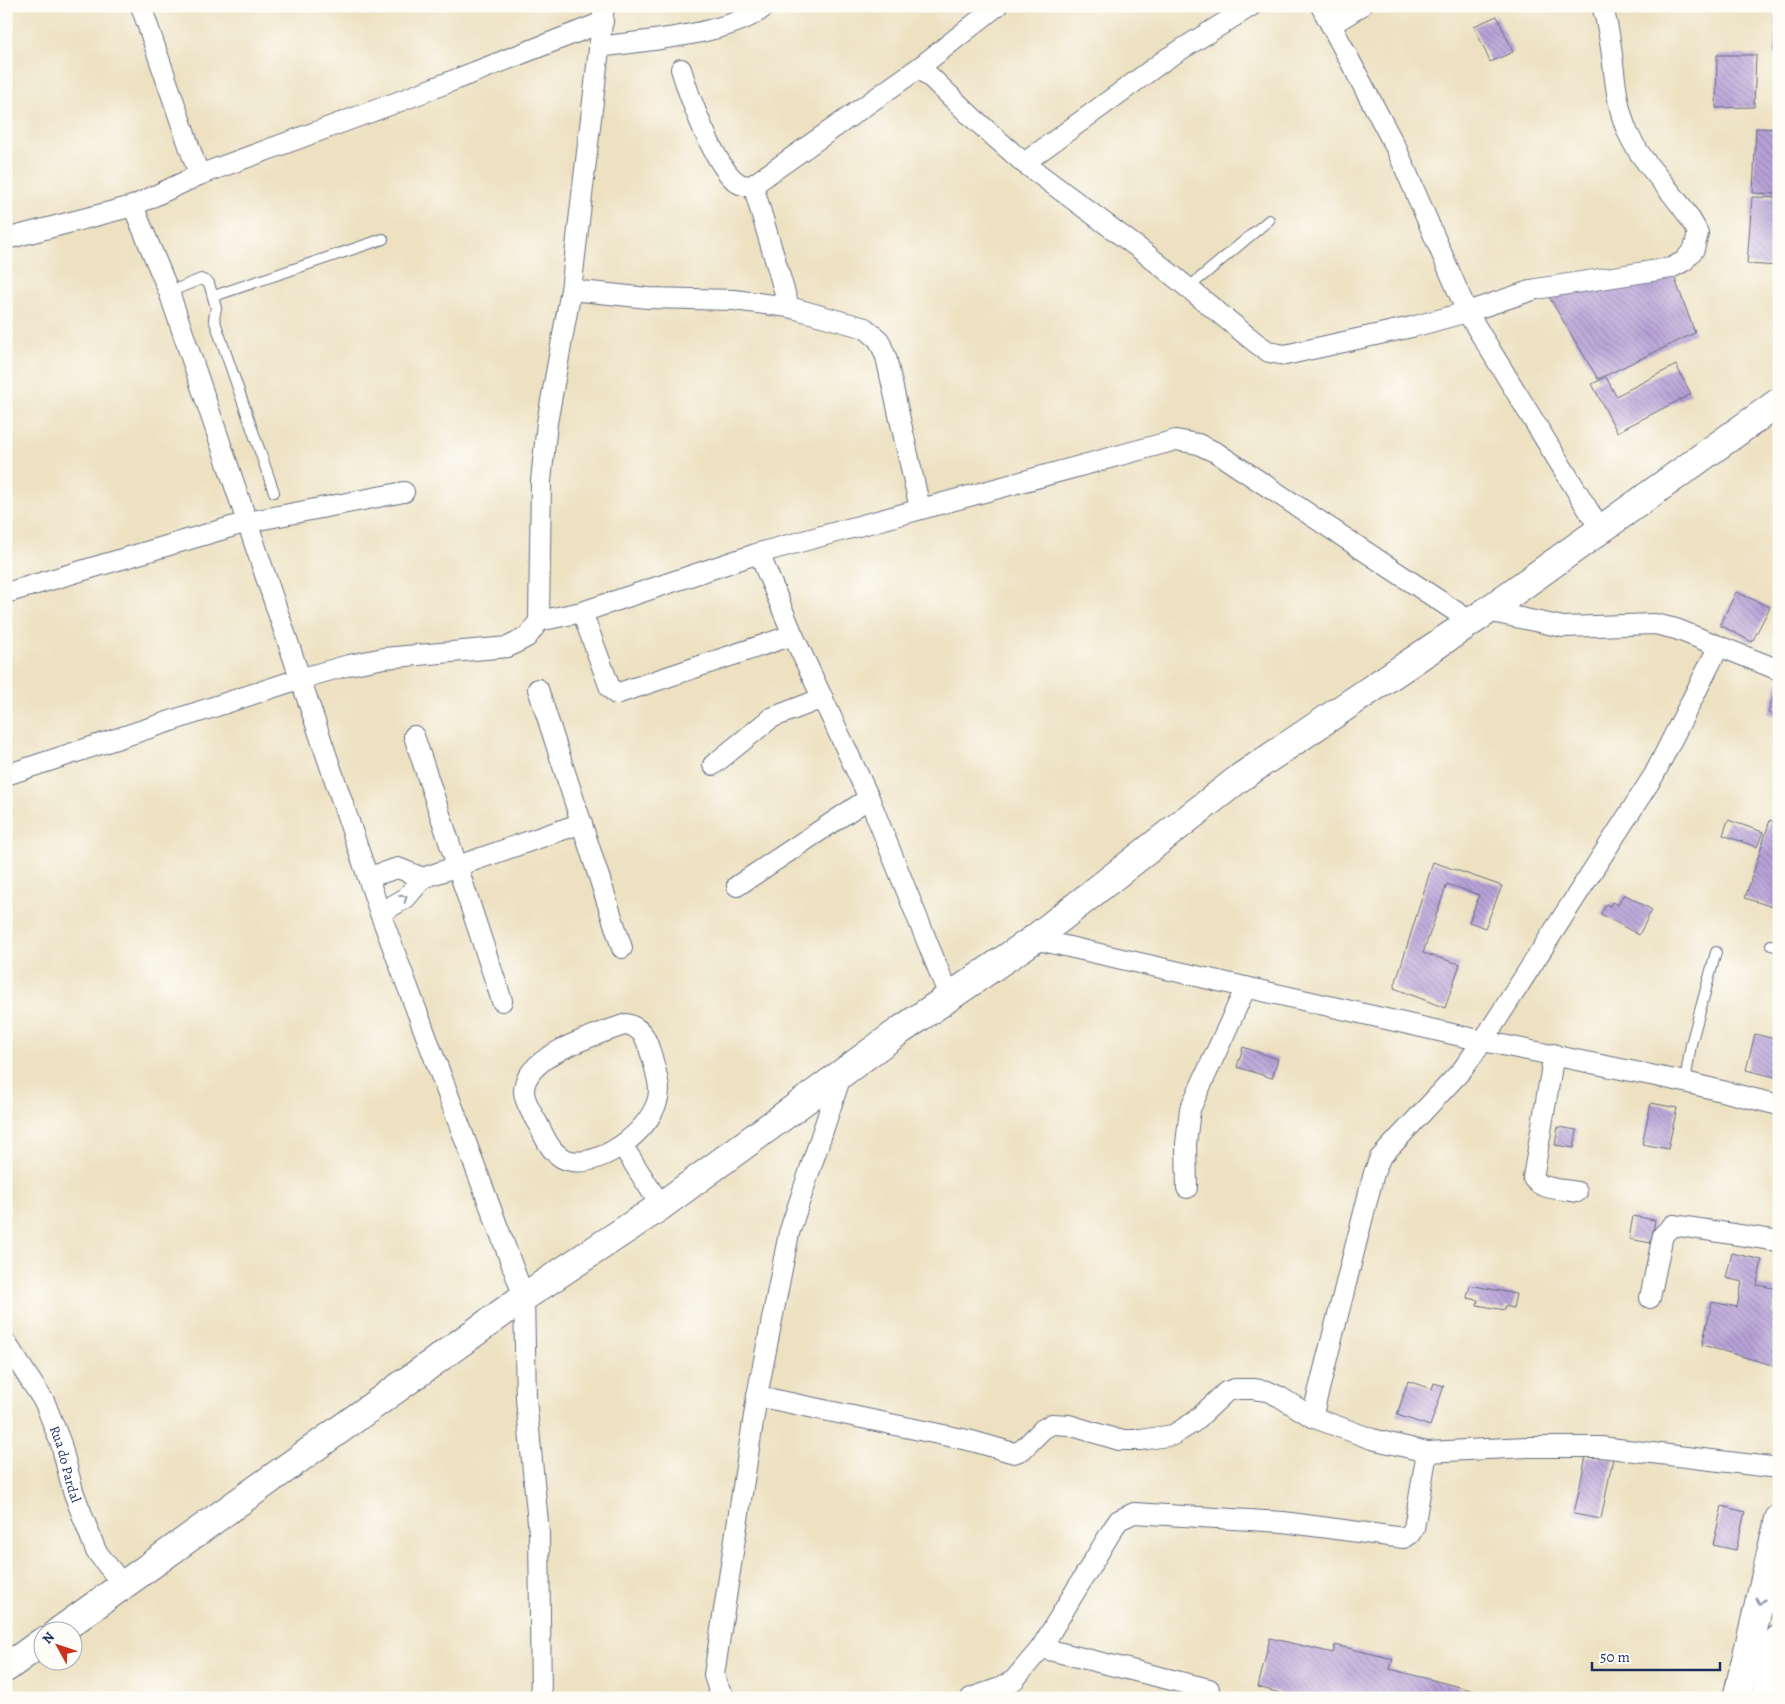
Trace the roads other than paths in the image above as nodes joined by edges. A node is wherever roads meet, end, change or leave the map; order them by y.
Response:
1 (141, 6) edge
2 (766, 6) edge
3 (997, 6) edge
4 (1251, 6) edge
5 (1321, 6) edge
6 (1361, 6) edge
7 (1602, 6) edge
8 (603, 14) edge
9 (1331, 25) junction
10 (600, 47) junction
11 (920, 67) junction
12 (681, 69) dead end
13 (1024, 163) junction
14 (198, 175) junction
15 (753, 185) junction
16 (133, 206) junction
17 (1269, 220) dead end
18 (6, 239) edge
19 (383, 239) dead end
20 (1188, 288) junction
21 (571, 290) junction
22 (169, 292) junction
23 (214, 296) junction
24 (789, 307) junction
25 (1467, 312) junction
26 (1779, 402) edge
27 (274, 492) dead end
28 (404, 492) dead end
29 (920, 508) junction
30 (248, 522) junction
31 (1600, 529) junction
32 (759, 553) junction
33 (6, 593) edge
34 (582, 612) junction
35 (1479, 616) junction
36 (539, 621) junction
37 (793, 636) junction
38 (1719, 646) junction
39 (1779, 670) edge
40 (299, 679) junction
41 (538, 689) dead end
42 (823, 698) junction
43 (414, 736) dead end
44 (713, 765) dead end
45 (6, 775) edge
46 (869, 798) junction
47 (582, 823) junction
48 (458, 866) junction
49 (369, 877) junction
50 (423, 878) junction
51 (737, 886) dead end
52 (380, 912) junction
53 (1034, 939) junction
54 (622, 948) dead end
55 (1716, 952) dead end
56 (1246, 987) junction
57 (949, 996) junction
58 (502, 1001) dead end
59 (1483, 1041) junction
60 (1554, 1054) junction
61 (842, 1073) junction
62 (1685, 1082) junction
63 (1779, 1105) edge
64 (622, 1145) junction
65 (1188, 1188) dead end
66 (1577, 1192) dead end
67 (661, 1206) junction
68 (1779, 1241) edge
69 (524, 1297) junction
70 (1650, 1298) dead end
71 (6, 1343) edge
72 (757, 1396) junction
73 (1312, 1417) junction
74 (1427, 1452) junction
75 (1779, 1468) edge
76 (1779, 1519) edge
77 (123, 1585) junction
78 (72, 1622) edge
79 (1779, 1639) edge
80 (1041, 1648) junction
81 (32, 1649) edge
82 (6, 1668) edge
83 (1209, 1689) dead end
84 (541, 1698) edge
85 (725, 1698) edge
86 (971, 1698) edge
87 (1738, 1698) edge
88 (1766, 1698) edge

1 - 14 street
2 - 10 street
3 - 11 street
4 - 13 street
5 - 9 street
6 - 9 street
7 - 25 street
8 - 10 street
8 - 14 street
9 - 25 street
10 - 21 street
11 - 13 street
11 - 15 street
12 - 15 street
13 - 20 street
14 - 16 street
15 - 24 street
16 - 18 street
16 - 22 street
17 - 20 lane
19 - 23 lane
20 - 25 street
21 - 24 street
21 - 36 street
22 - 23 lane
22 - 30 street
23 - 27 lane
24 - 29 street
25 - 31 street
26 - 31 main road
28 - 30 street
29 - 32 street
29 - 35 street
30 - 33 street
30 - 40 street
31 - 35 main road
32 - 34 street
32 - 37 street
34 - 36 street
34 - 37 street
35 - 38 street
35 - 53 main road
36 - 40 street
37 - 42 street
38 - 39 street
38 - 59 street
40 - 45 street
40 - 49 street
41 - 47 street
42 - 44 street
42 - 46 street
43 - 48 street
46 - 51 street
46 - 57 street
47 - 48 street
47 - 54 street
48 - 50 street
48 - 58 street
49 - 50 street
49 - 52 street
52 -> 50 street
52 - 69 street
53 - 56 street
53 - 57 main road
55 - 62 lane
56 - 59 street
56 - 65 street
57 - 61 main road
59 - 60 street
59 - 73 street
60 - 62 street
60 - 66 street
61 - 67 main road
61 - 72 street
62 - 63 street
64 - 64 street
64 - 67 street
67 - 69 main road
68 - 70 street
69 - 77 main road
69 - 84 street
71 - 77 street, Rua do Pardal
72 - 73 street
72 - 85 street
73 - 74 street
74 - 75 street
74 - 80 street
76 -> 87 main road
77 - 78 main road
79 - 88 main road
80 - 83 street
80 - 86 street
81 - 82 main road

